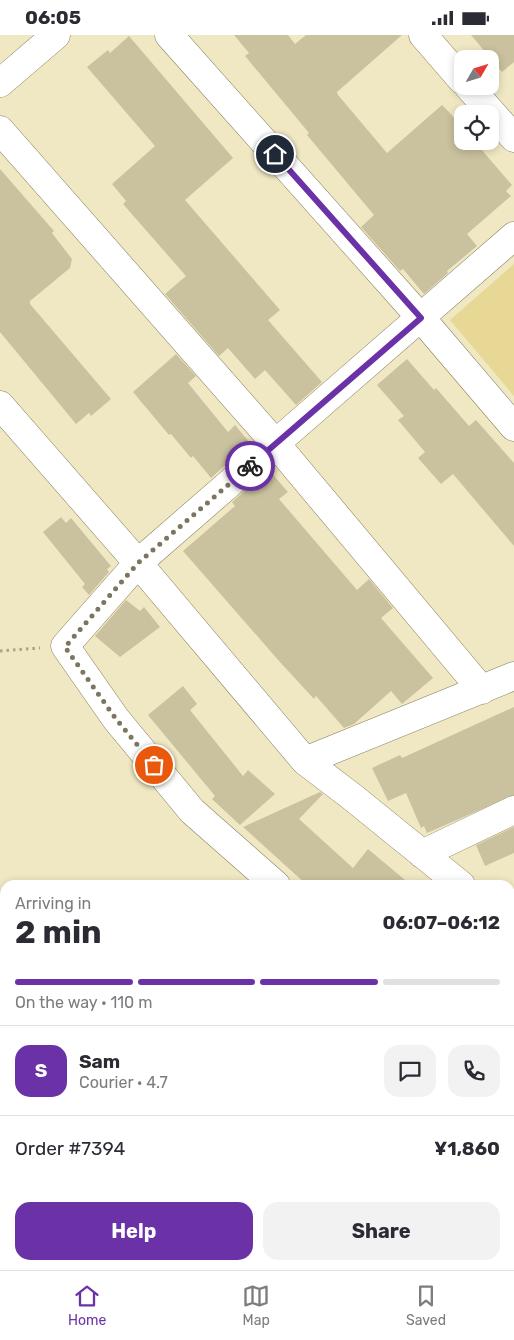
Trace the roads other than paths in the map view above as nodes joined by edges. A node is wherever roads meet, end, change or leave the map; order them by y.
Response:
1 (56, 35) edge
2 (168, 35) edge
3 (423, 35) edge
4 (454, 71) edge
5 (0, 83) edge
6 (476, 95) edge
7 (0, 130) edge
8 (514, 138) edge
9 (514, 236) edge
10 (421, 318) junction
11 (0, 406) edge
12 (514, 427) edge
13 (276, 444) junction
14 (138, 563) junction
15 (514, 676) edge
16 (482, 690) junction
17 (305, 761) junction
18 (514, 810) edge
19 (422, 854) junction
20 (270, 880) edge
21 (455, 880) edge

1 - 5 street
2 - 10 street
3 - 4 street
6 - 8 street
7 - 13 street
9 - 10 street
10 - 12 street
10 - 13 street
11 - 14 street
13 - 14 street
13 - 16 street
14 - 17 street
14 - 20 street
15 - 16 street
16 - 17 street
17 - 19 street
18 - 19 street
19 - 21 street

